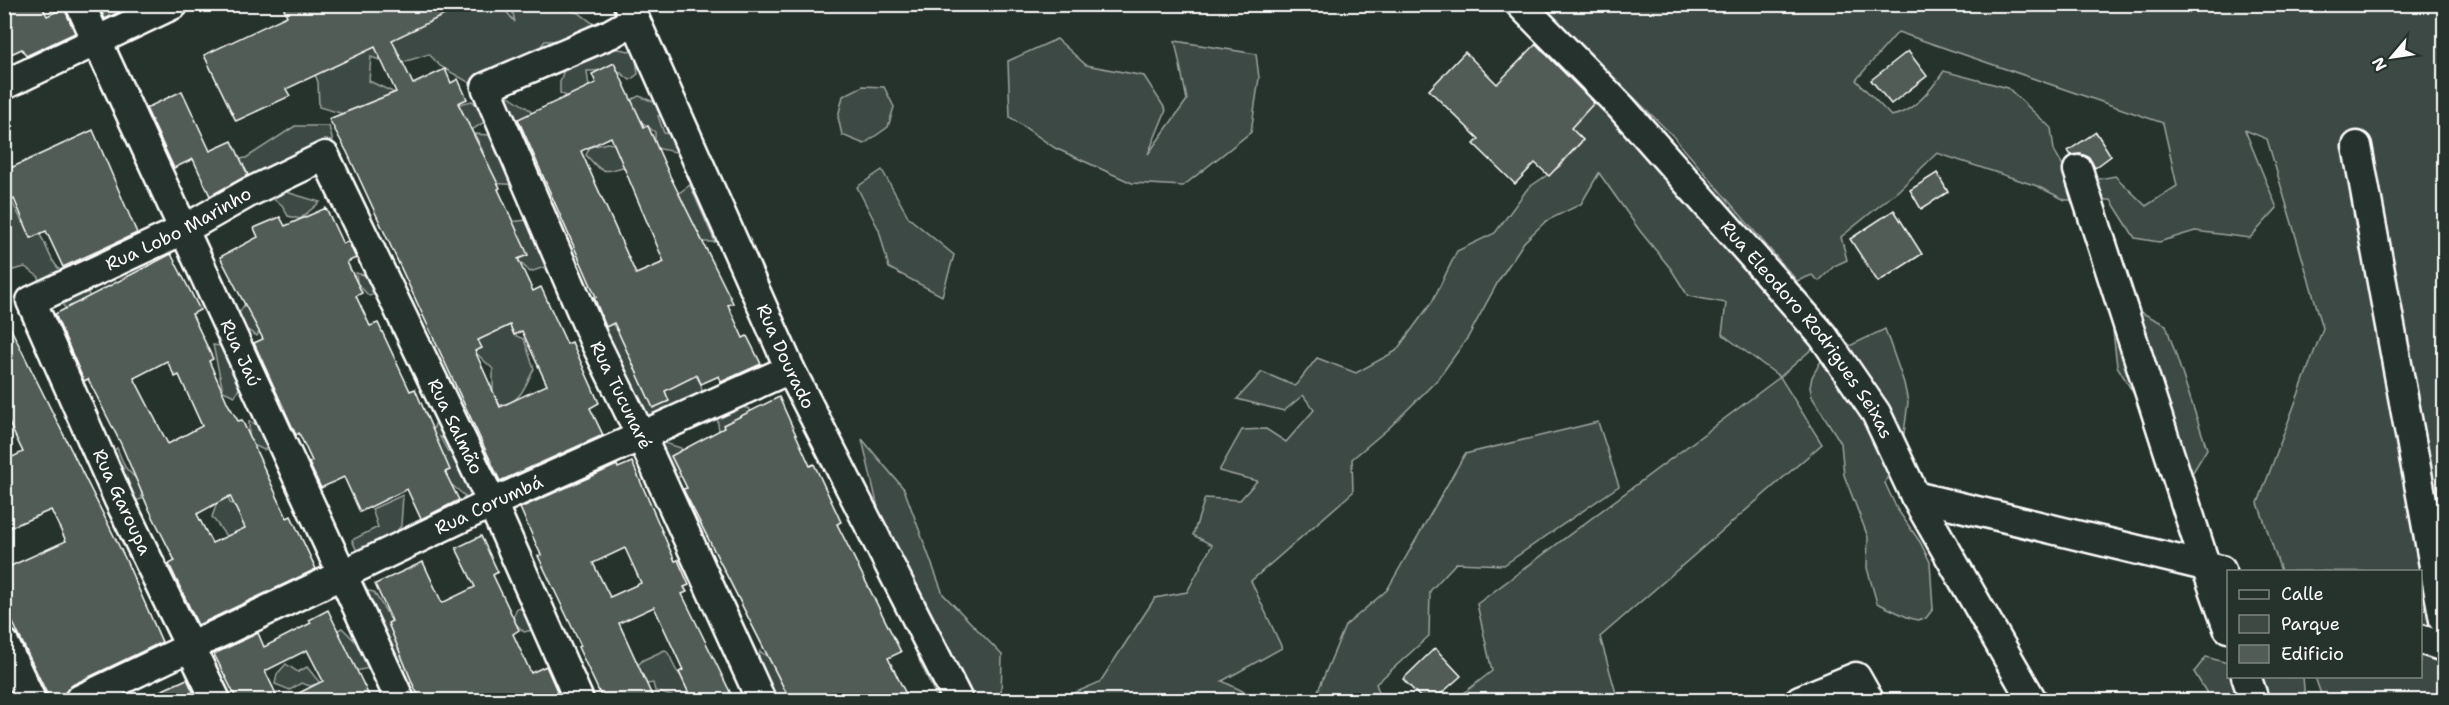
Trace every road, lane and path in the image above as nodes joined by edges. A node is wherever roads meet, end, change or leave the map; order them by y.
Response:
1 (80, 4) edge
2 (174, 4) edge
3 (1520, 4) edge
4 (632, 12) edge
5 (97, 41) junction
6 (4, 85) edge
7 (2357, 146) dead end
8 (325, 156) joint
9 (2078, 170) dead end
10 (183, 230) junction
11 (31, 301) joint
12 (790, 369) junction
13 (642, 438) junction
14 (1915, 496) junction
15 (492, 504) junction
16 (2217, 568) edge
17 (341, 575) junction
18 (2227, 618) edge
19 (2445, 620) edge
20 (2422, 639) edge
21 (4, 643) edge
22 (191, 646) junction
23 (2445, 647) edge
24 (2247, 678) edge
25 (31, 700) edge
26 (79, 700) edge
27 (216, 700) edge
28 (400, 700) edge
29 (579, 700) edge
30 (761, 700) edge
31 (958, 700) edge
32 (1800, 700) edge
33 (1869, 700) edge
34 (2032, 700) edge
35 (2254, 700) edge

1 - 5 street, Rua Jaú
2 - 5 street
3 - 14 street, Rua Eleodoro Rodrigues Seixas
4 - 12 street, Rua Dourado
4 - 13 street, Rua Tucunaré
5 - 6 street
5 - 10 street, Rua Jaú
7 - 19 street
8 - 10 street, Rua Lobo Marinho
8 - 15 street, Rua Salmão
9 - 16 street
10 - 11 street, Rua Lobo Marinho
10 - 17 street, Rua Jaú
11 - 22 street, Rua Garoupa
12 - 13 street, Rua Corumbá
12 - 31 street, Rua Dourado
13 - 15 street, Rua Corumbá
13 - 30 street, Rua Tucunaré
14 - 16 street
14 - 34 street, Rua Eleodoro Rodrigues Seixas
15 - 17 street, Rua Corumbá
15 - 29 street, Rua Salmão
16 - 18 street
17 - 22 street, Rua Corumbá
17 - 28 street, Rua Jaú
20 - 23 street
21 - 25 street
22 - 26 street, Rua Corumbá
22 - 27 street, Rua Garoupa
24 - 35 street
32 - 33 street

